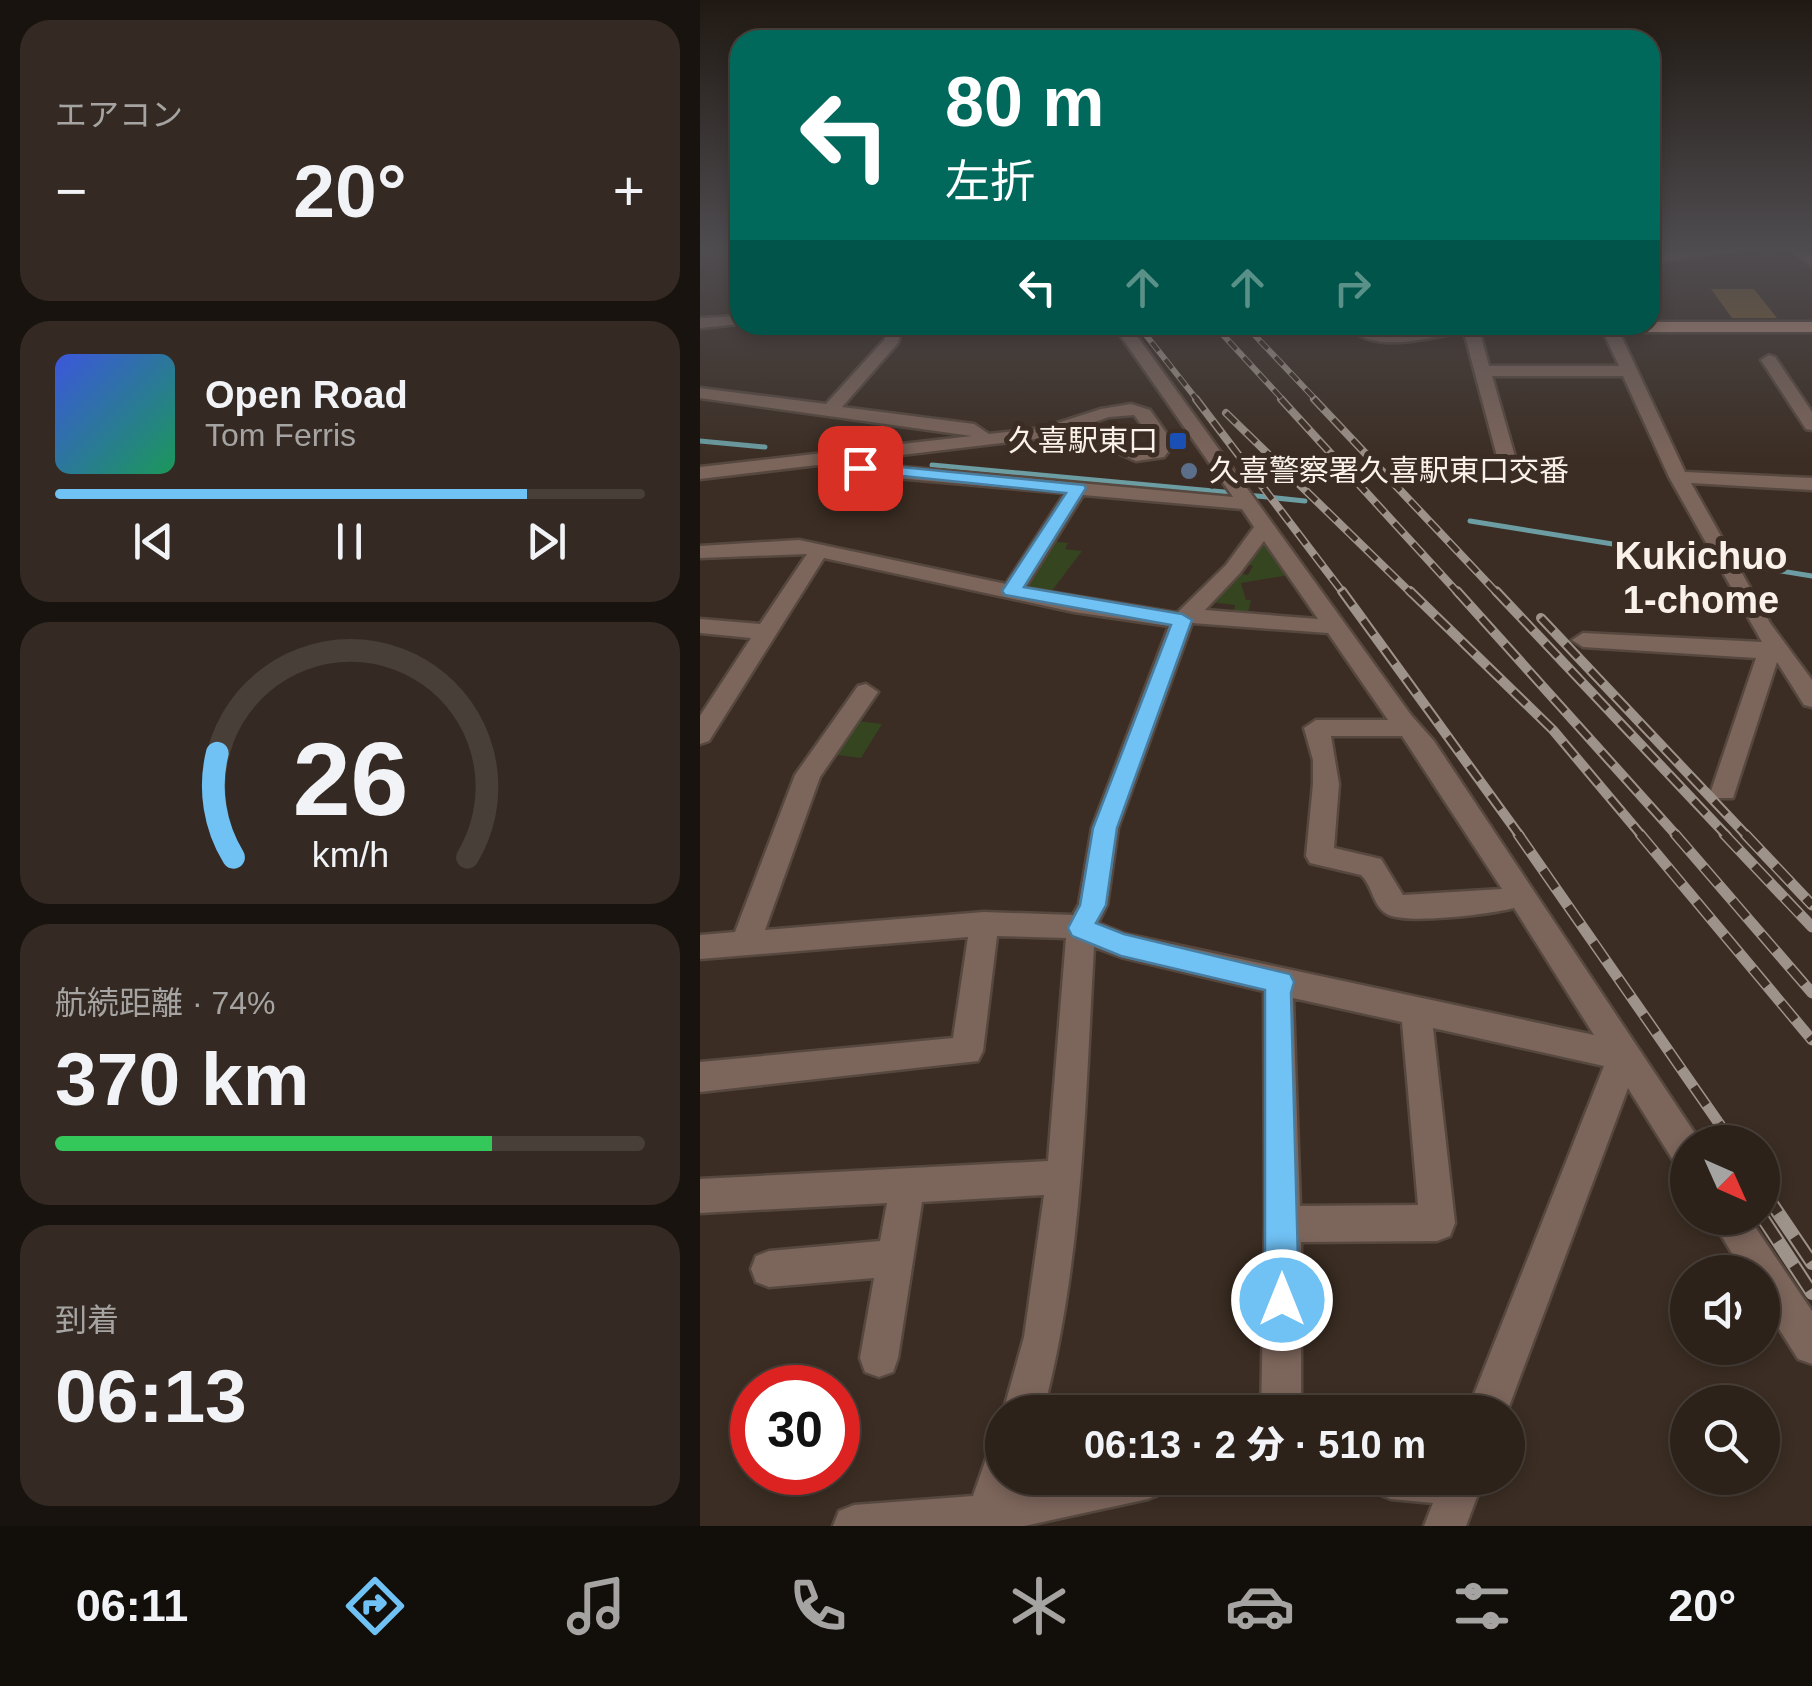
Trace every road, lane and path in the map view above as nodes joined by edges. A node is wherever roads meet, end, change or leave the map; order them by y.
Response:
1 (730, 321) edge
2 (700, 323) edge
3 (1660, 327) edge
4 (1811, 328) edge
5 (894, 335) edge
6 (1127, 335) edge
7 (1469, 335) edge
8 (1613, 335) edge
9 (1769, 360) dead end
10 (1482, 371) junction
11 (1629, 371) junction
12 (700, 394) edge
13 (1804, 400) edge
14 (831, 410) junction
15 (1812, 425) edge
16 (1044, 433) junction
17 (986, 440) junction
18 (858, 455) junction
19 (1507, 460) dead end
20 (1678, 476) junction
21 (703, 478) edge
22 (1812, 484) edge
23 (1078, 488) junction
24 (1244, 496) junction
25 (1266, 525) junction
26 (819, 550) junction
27 (700, 552) edge
28 (1012, 591) junction
29 (1185, 618) junction
30 (700, 626) edge
31 (1336, 627) junction
32 (768, 632) junction
33 (1582, 640) dead end
34 (1767, 641) junction
35 (866, 692) dead end
36 (1812, 699) edge
37 (708, 709) edge
38 (1408, 728) junction
39 (700, 735) edge
40 (1724, 791) dead end
41 (1519, 895) junction
42 (984, 924) junction
43 (1081, 928) junction
44 (745, 944) junction
45 (700, 947) edge
46 (1281, 982) junction
47 (1419, 1013) junction
48 (1624, 1056) junction
49 (700, 1077) edge
50 (1670, 1126) edge
51 (1064, 1177) junction
52 (907, 1185) junction
53 (700, 1196) edge
54 (1283, 1224) junction
55 (1740, 1235) edge
56 (896, 1258) junction
57 (769, 1269) dead end
58 (1812, 1345) edge
59 (879, 1358) dead end
60 (1027, 1395) edge
61 (1281, 1395) edge
62 (1494, 1395) edge
63 (994, 1495) edge
64 (1059, 1495) edge
65 (1456, 1495) edge
66 (986, 1521) edge
67 (854, 1526) edge
68 (1445, 1526) edge

1 - 2 street
3 - 4 main road
5 - 14 street
6 - 24 street
7 - 10 street
8 - 11 street
9 - 13 street
10 - 11 street
10 - 19 street
11 - 20 street
12 - 14 street
13 - 15 street
14 - 17 street
16 - 16 street
16 - 17 street
17 - 18 street
18 - 21 street
18 - 23 street
20 - 22 street
20 - 34 street
23 - 24 street
23 - 28 street
24 - 25 street
25 - 29 street
25 - 31 street
26 - 27 street
26 - 28 street
26 - 32 street
28 - 29 street
29 - 31 street
29 - 43 street
30 - 32 street
31 - 38 street
32 - 37 street
33 - 34 street
34 - 36 street
34 - 40 street
35 - 44 street
37 - 39 street
38 - 41 street
38 - 41 street
41 - 48 street
42 - 43 street
42 - 44 street
42 - 49 street
43 - 46 street
43 - 51 street
44 - 45 street
46 - 47 street
46 - 54 street
47 - 48 street
47 - 54 street
48 - 50 street
48 - 62 street
51 - 52 street
51 - 60 street
52 - 53 street
52 - 56 street
54 - 61 street
55 - 58 street
56 - 57 street
56 - 59 street
63 - 66 street
64 - 66 street
65 - 68 street
66 - 67 street

